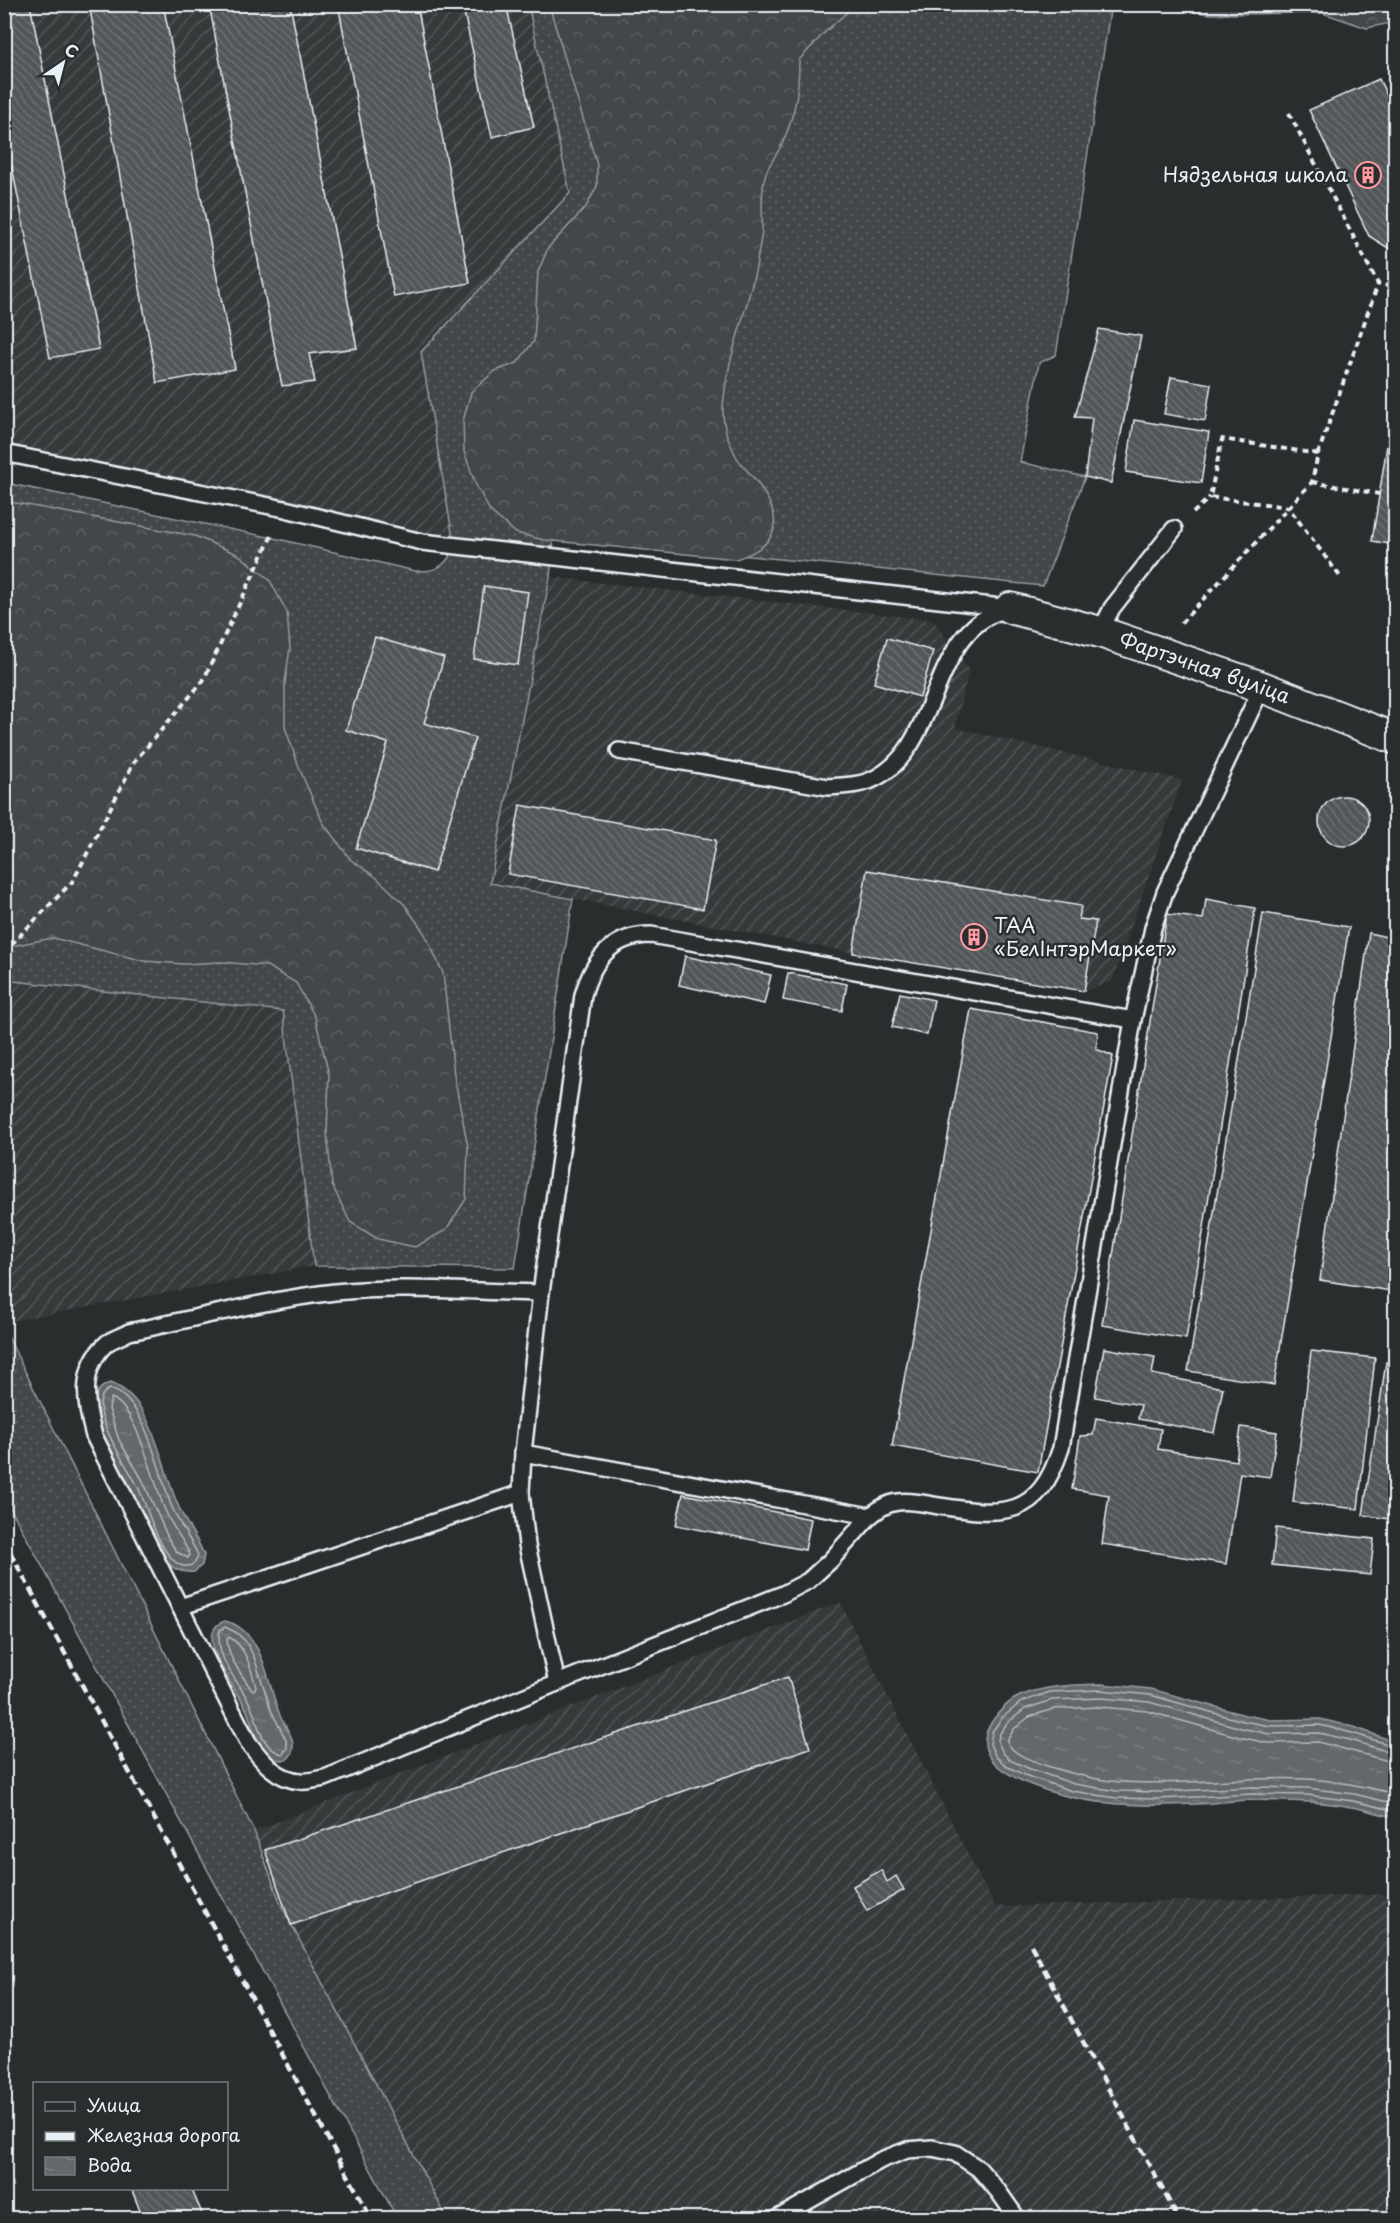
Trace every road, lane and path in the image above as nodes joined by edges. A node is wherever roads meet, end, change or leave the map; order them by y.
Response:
1 (1289, 113) dead end
2 (1378, 284) junction
3 (1395, 287) edge
4 (4, 453) edge
5 (1318, 454) junction
6 (1312, 482) junction
7 (1379, 495) dead end
8 (1288, 507) junction
9 (285, 509) junction
10 (1174, 529) dead end
11 (1342, 579) dead end
12 (1010, 608) junction
13 (1100, 632) junction
14 (1160, 652) junction
15 (1262, 687) junction
16 (1395, 739) edge
17 (619, 751) dead end
18 (4, 952) edge
19 (1133, 1020) junction
20 (541, 1293) junction
21 (523, 1454) junction
22 (521, 1493) junction
23 (870, 1516) junction
24 (180, 1607) junction
25 (557, 1683) junction
26 (778, 2218) edge
27 (1017, 2218) edge

1 - 2 path
2 - 3 path
2 - 5 path
4 - 9 lane
5 - 6 path
5 - 8 path
6 - 7 path
6 - 8 path
8 - 11 path
8 - 14 path
9 - 12 lane
9 - 18 path
10 - 13 lane
12 - 13 street, Фартэчная вуліца
12 - 17 lane
13 - 14 street, Фартэчная вуліца
14 - 15 street, Фартэчная вуліца
15 - 16 street, Фартэчная вуліца
15 - 19 lane
19 - 20 lane
19 - 23 lane
20 - 21 lane
20 - 24 lane
21 - 22 lane
21 - 23 lane
22 - 24 lane
22 - 25 lane
23 - 25 lane
24 - 25 lane
26 - 27 lane

